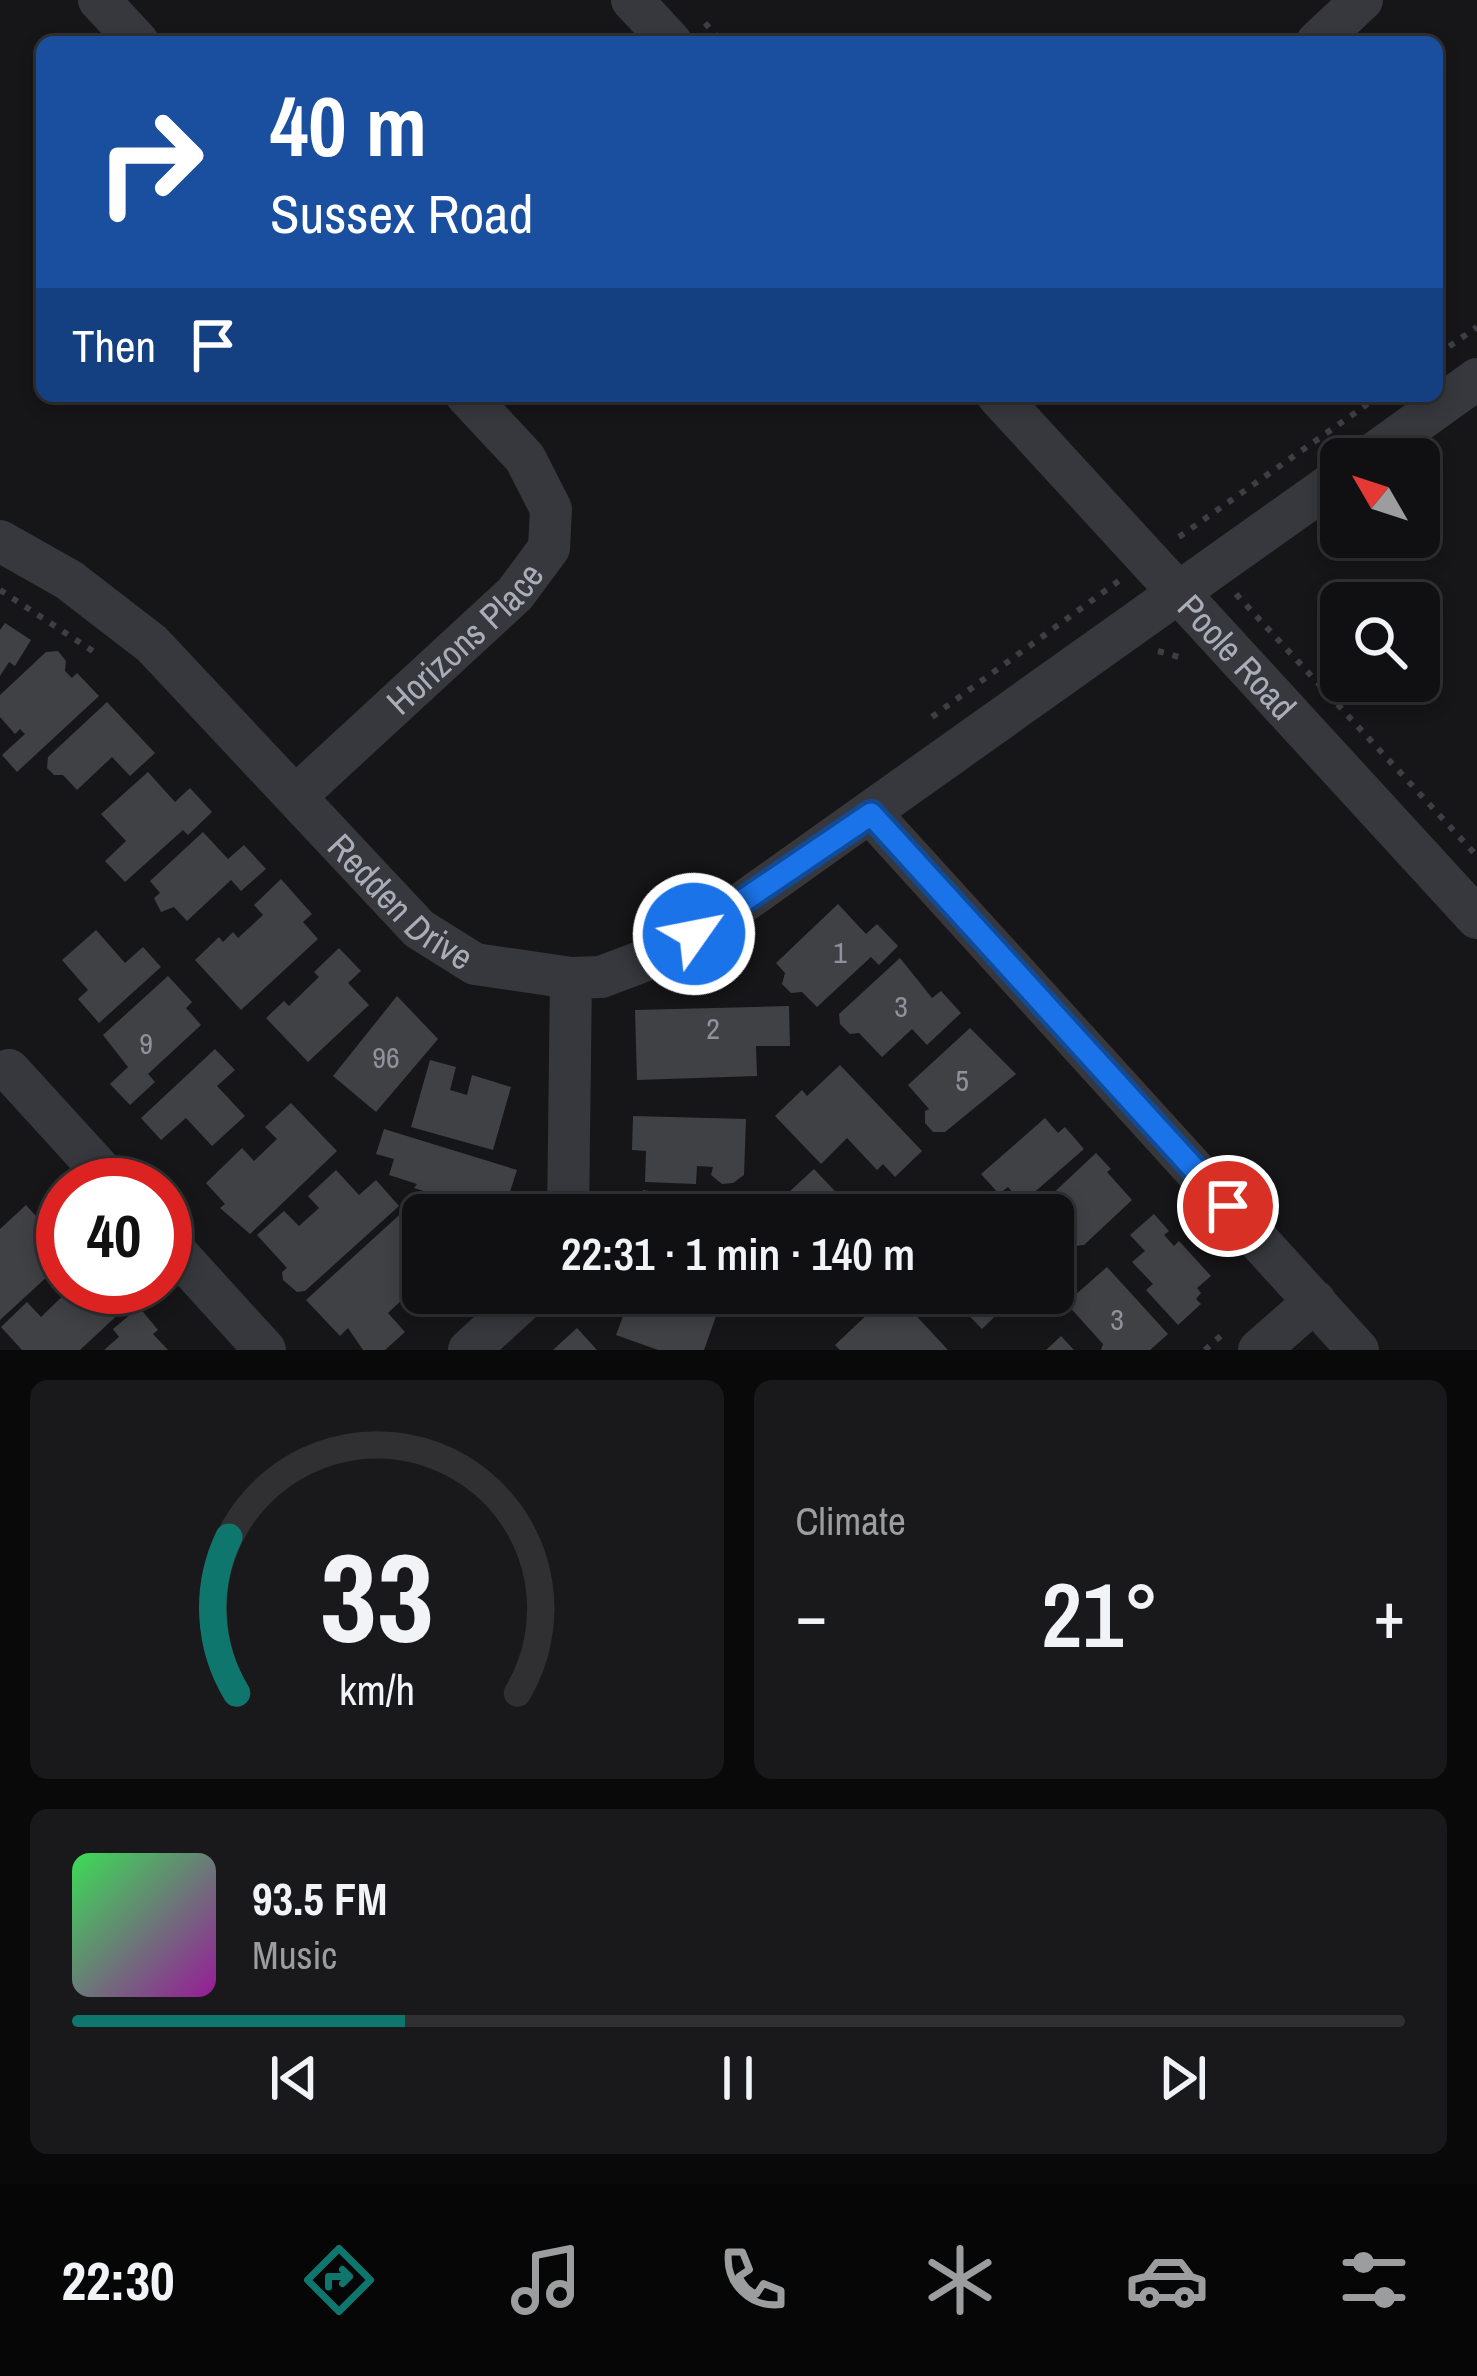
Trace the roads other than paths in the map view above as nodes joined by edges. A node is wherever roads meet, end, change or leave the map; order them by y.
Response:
1 (99, 0) edge
2 (632, 0) edge
3 (1362, 0) edge
4 (132, 36) edge
5 (665, 36) edge
6 (1323, 36) edge
7 (1477, 379) edge
8 (473, 402) edge
9 (1004, 402) edge
10 (1395, 438) edge
11 (1320, 492) edge
12 (0, 541) edge
13 (1180, 592) junction
14 (296, 796) junction
15 (871, 814) junction
16 (1477, 917) edge
17 (571, 979) junction
18 (9, 1070) dead end
19 (90, 1158) edge
20 (568, 1194) edge
21 (192, 1270) edge
22 (1315, 1301) junction
23 (508, 1314) edge
24 (265, 1350) edge
25 (469, 1350) edge
26 (1259, 1350) edge
27 (1358, 1350) edge

1 - 4 street
2 - 5 street
3 - 6 street
7 - 10 street
8 - 14 street, Horizons Place
9 - 13 street, Poole Road
11 - 13 street, Redden Drive
12 - 14 street, Redden Drive
13 - 15 street, Redden Drive
13 - 16 street, Poole Road
14 - 17 street, Redden Drive
15 - 17 street, Redden Drive
15 - 22 street
17 - 20 street
18 - 19 street
21 - 24 street
22 - 26 street
22 - 27 street
23 - 25 street

